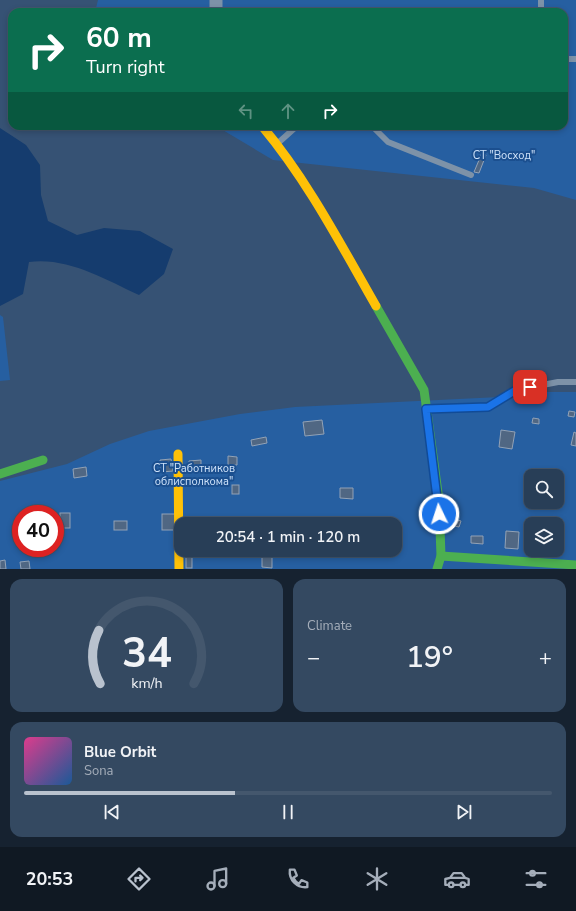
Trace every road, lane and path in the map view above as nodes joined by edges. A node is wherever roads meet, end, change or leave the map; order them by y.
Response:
1 (265, 130) edge
2 (293, 130) edge
3 (376, 130) edge
4 (277, 144) junction
5 (470, 175) dead end
6 (576, 382) edge
7 (426, 409) junction
8 (178, 454) dead end
9 (43, 460) dead end
10 (0, 474) edge
11 (441, 556) junction
12 (576, 565) edge
13 (179, 569) edge
14 (437, 569) edge

1 - 4 street
2 - 4 lane
3 - 5 lane
4 - 7 street
6 - 7 lane
7 - 11 street
8 - 13 street
9 - 10 street
11 - 12 street
11 - 14 street

